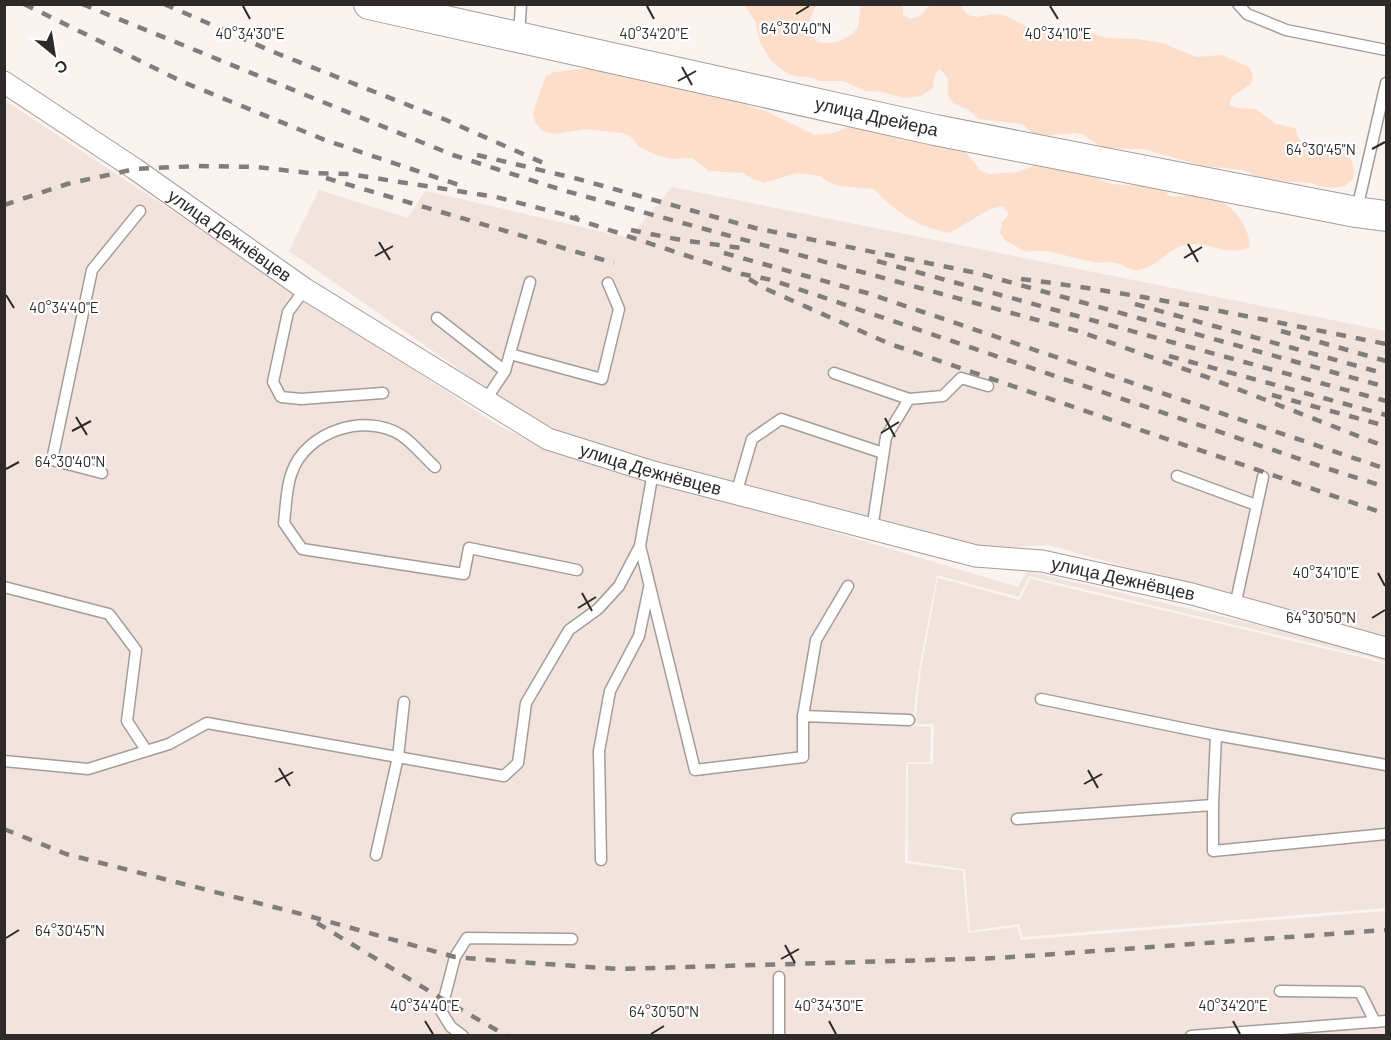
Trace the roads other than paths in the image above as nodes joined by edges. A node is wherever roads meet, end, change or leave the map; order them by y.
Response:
1 (369, 4) edge
2 (521, 4) edge
3 (1238, 4) edge
4 (519, 38) junction
5 (1386, 50) edge
6 (4, 82) edge
7 (1386, 86) edge
8 (140, 212) dead end
9 (1356, 212) junction
10 (1386, 216) edge
11 (530, 282) dead end
12 (608, 283) dead end
13 (305, 289) junction
14 (437, 318) dead end
15 (510, 354) junction
16 (505, 371) junction
17 (834, 373) dead end
18 (988, 386) dead end
19 (383, 393) dead end
20 (909, 399) junction
21 (485, 401) junction
22 (883, 453) junction
23 (435, 467) dead end
24 (102, 472) dead end
25 (653, 472) junction
26 (1177, 476) dead end
27 (1263, 477) dead end
28 (736, 494) junction
29 (1256, 505) junction
30 (872, 529) junction
31 (640, 546) junction
32 (577, 570) dead end
33 (649, 585) junction
34 (848, 586) dead end
35 (4, 587) edge
36 (1235, 606) junction
37 (1386, 648) edge
38 (1041, 699) dead end
39 (404, 702) dead end
40 (803, 716) junction
41 (909, 720) dead end
42 (1216, 735) junction
43 (146, 750) junction
44 (398, 757) junction
45 (4, 761) edge
46 (1386, 765) edge
47 (1213, 805) junction
48 (1017, 819) dead end
49 (1386, 834) edge
50 (376, 855) dead end
51 (601, 860) dead end
52 (572, 939) dead end
53 (779, 977) dead end
54 (1280, 992) dead end
55 (1386, 1021) edge
56 (1375, 1022) junction
57 (463, 1035) edge
58 (779, 1035) edge
59 (1191, 1035) edge

1 - 4 main road, улица Дрейера
2 - 4 lane
3 - 5 lane
4 - 9 main road, улица Дрейера
6 - 13 street, улица Дежнёвцев
7 - 9 lane
8 - 24 lane
9 - 10 main road, улица Дрейера
11 - 15 lane
12 - 15 lane
13 - 19 lane
13 - 21 street, улица Дежнёвцев
14 - 16 lane
15 - 16 lane
16 - 21 lane
17 - 20 lane
18 - 20 lane
20 - 22 lane
21 - 25 street, улица Дежнёвцев
22 - 28 lane
22 - 30 lane
23 - 32 lane
25 - 28 street, улица Дежнёвцев
25 - 31 lane
26 - 29 lane
27 - 29 lane
28 - 30 street, улица Дежнёвцев
29 - 36 lane
30 - 36 street, улица Дежнёвцев
31 - 33 lane
31 - 44 lane
33 - 40 lane
33 - 51 lane
34 - 40 lane
35 - 43 lane
36 - 37 street, улица Дежнёвцев
38 - 42 lane
39 - 44 lane
40 - 41 lane
42 - 46 lane
42 - 47 lane
43 - 44 lane
43 - 45 lane
44 - 50 lane
47 - 48 lane
47 - 49 lane
52 - 57 lane
53 - 58 lane
54 - 56 lane
55 - 56 lane
56 - 59 lane

